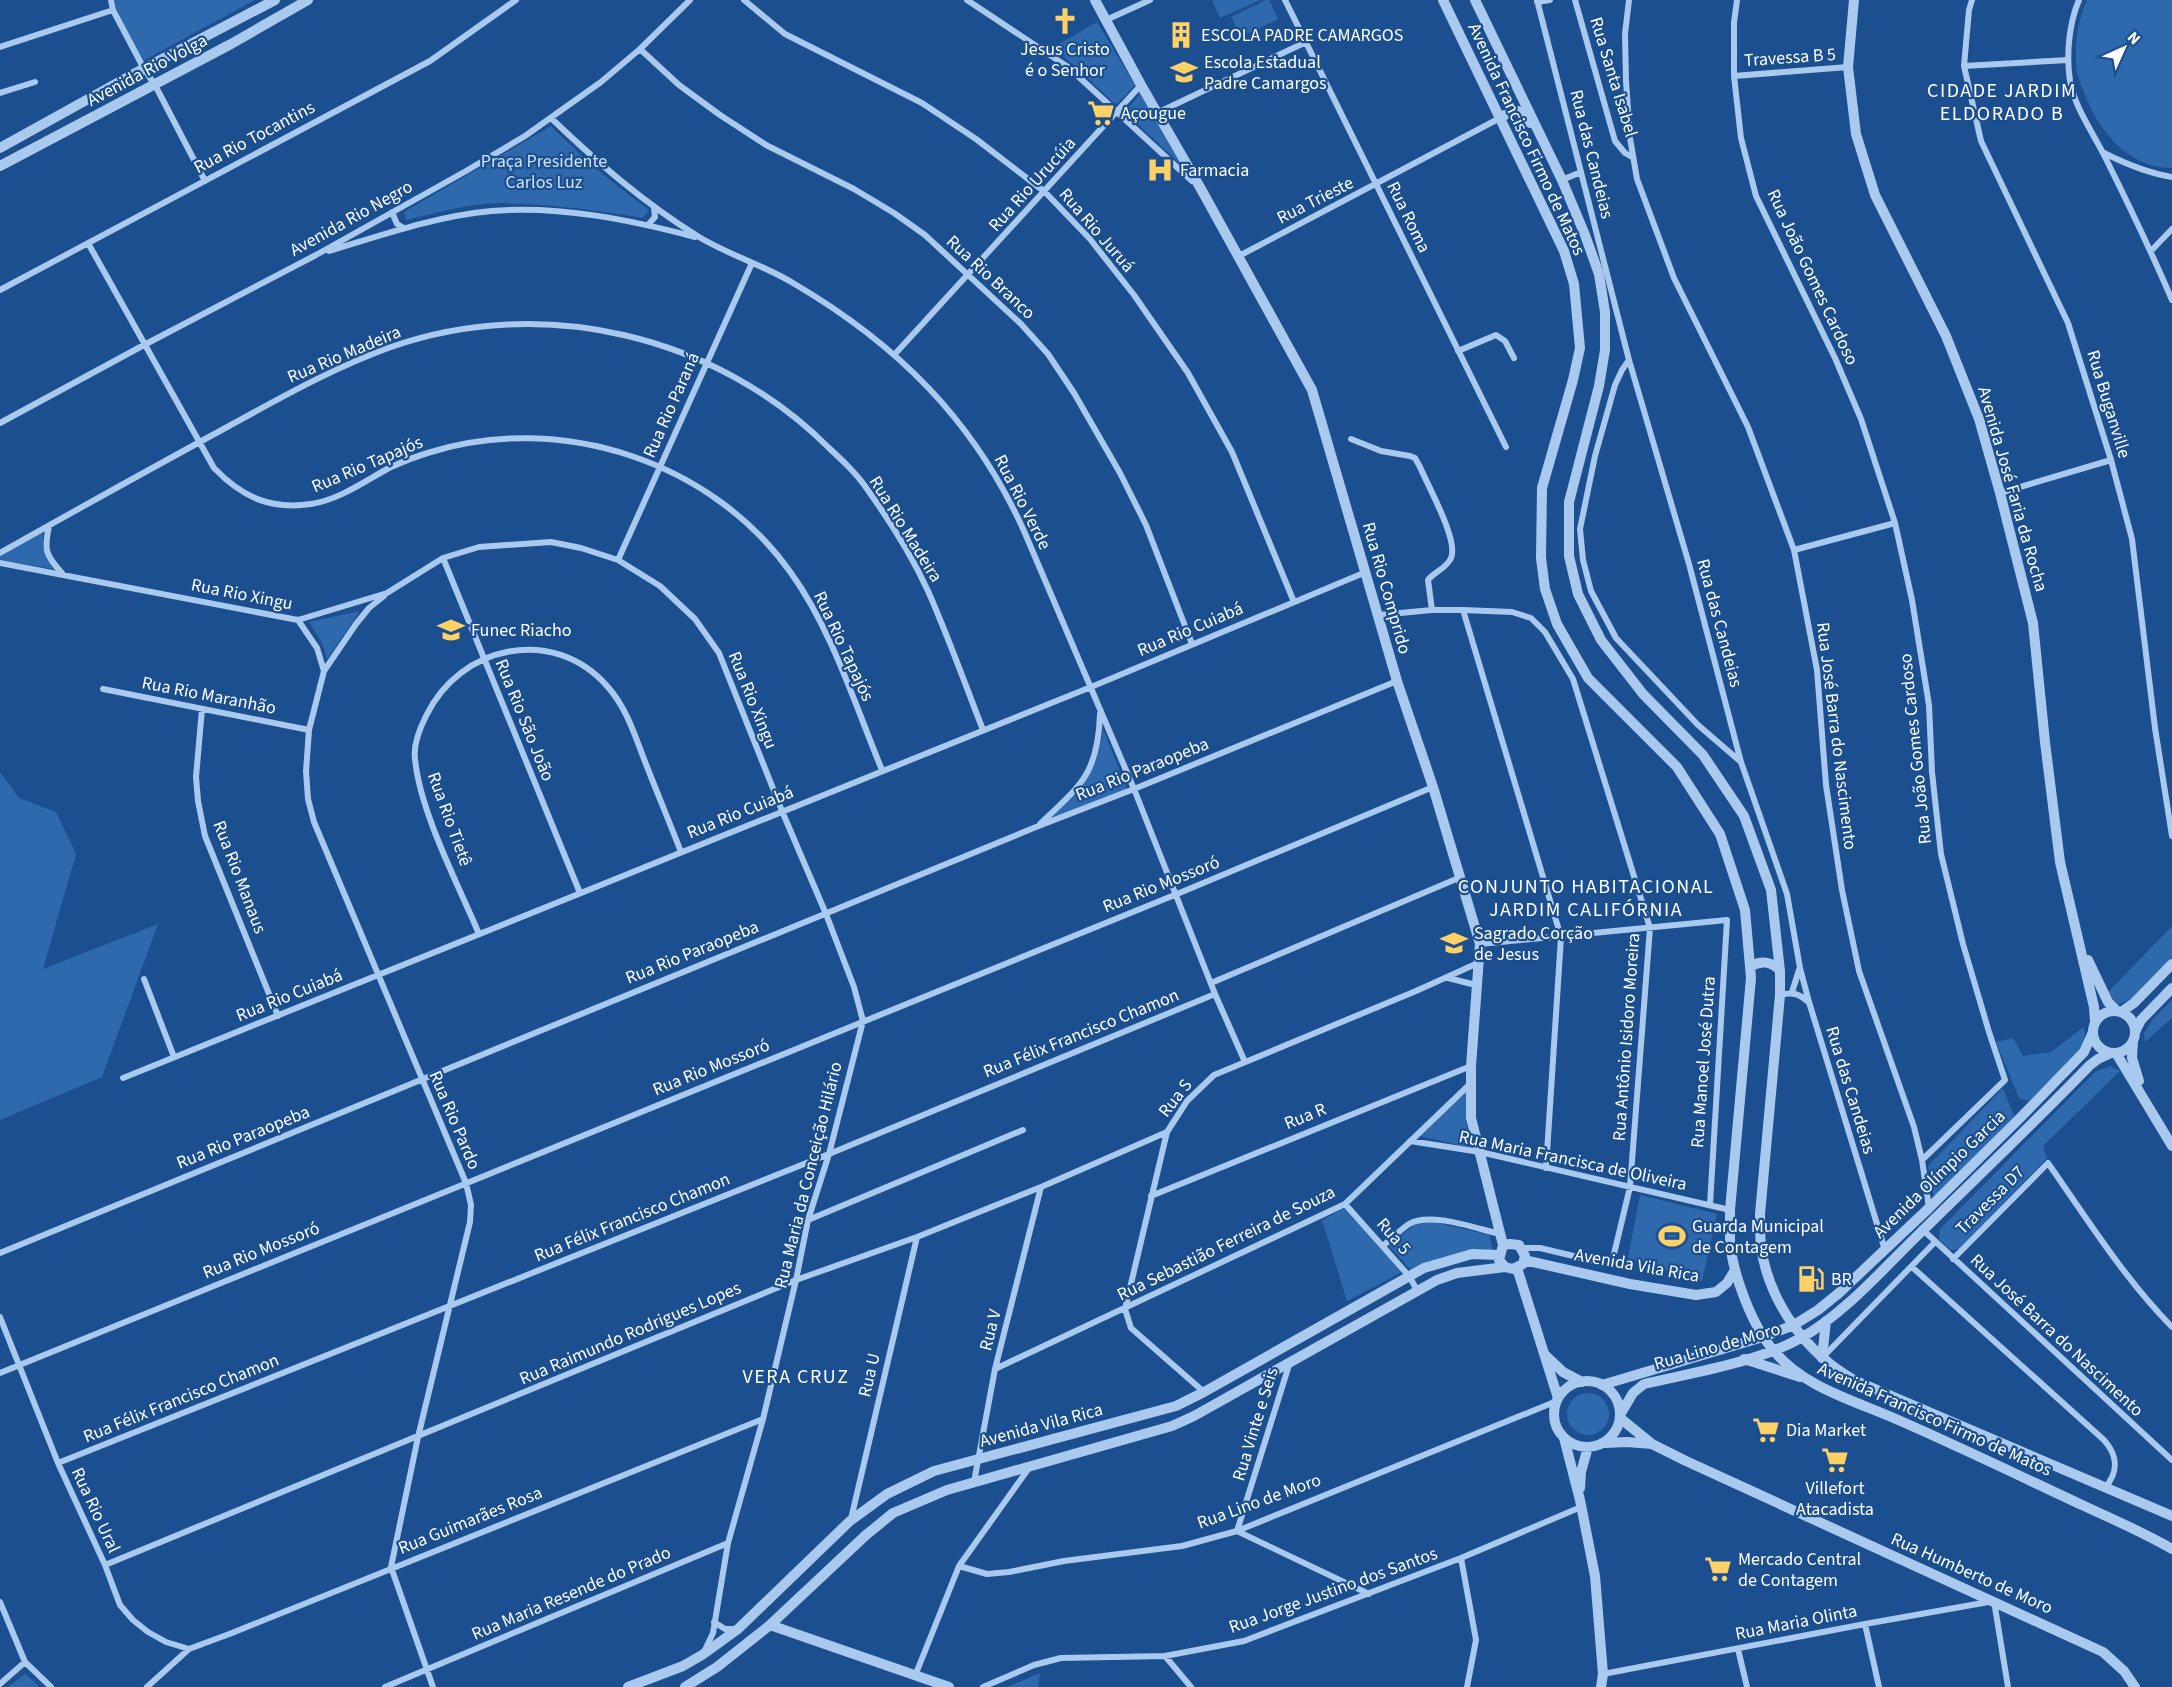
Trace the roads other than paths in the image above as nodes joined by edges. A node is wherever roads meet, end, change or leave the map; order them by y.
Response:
1 (111, 0) edge
2 (275, 0) edge
3 (308, 0) edge
4 (516, 0) edge
5 (690, 0) edge
6 (744, 0) edge
7 (967, 0) edge
8 (1095, 0) edge
9 (1150, 0) edge
10 (1285, 0) edge
11 (1443, 0) edge
12 (1475, 0) edge
13 (1550, 0) edge
14 (1575, 0) edge
15 (1629, 0) edge
16 (1737, 0) edge
17 (1854, 0) edge
18 (1972, 0) edge
19 (2079, 0) edge
20 (1537, 1) edge
21 (113, 10) junction
22 (1106, 20) junction
23 (1306, 42) junction
24 (0, 47) edge
25 (640, 49) junction
26 (2068, 60) junction
27 (1964, 66) junction
28 (1848, 68) junction
29 (144, 69) junction
30 (1734, 76) junction
31 (35, 82) dead end
32 (155, 85) junction
33 (1141, 85) junction
34 (0, 93) edge
35 (1118, 112) junction
36 (1157, 113) junction
37 (551, 118) junction
38 (1500, 118) junction
39 (0, 148) edge
40 (1548, 152) junction
41 (2103, 152) junction
42 (1632, 157) junction
43 (0, 166) edge
44 (1581, 172) junction
45 (2172, 177) edge
46 (1562, 180) junction
47 (205, 181) junction
48 (1376, 185) junction
49 (1202, 189) junction
50 (1044, 192) junction
51 (654, 208) junction
52 (392, 212) junction
53 (648, 225) junction
54 (404, 228) junction
55 (2172, 229) edge
56 (701, 238) junction
57 (88, 243) junction
58 (2151, 251) junction
59 (316, 255) junction
60 (1239, 256) junction
61 (752, 263) junction
62 (969, 274) junction
63 (0, 290) edge
64 (2172, 300) edge
65 (144, 345) junction
66 (1458, 351) junction
67 (895, 354) junction
68 (1514, 358) dead end
69 (1629, 360) junction
70 (707, 363) junction
71 (0, 423) edge
72 (1351, 439) dead end
73 (198, 443) junction
74 (1506, 447) dead end
75 (2111, 460) junction
76 (661, 466) junction
77 (2000, 493) junction
78 (1895, 523) junction
79 (49, 526) junction
80 (1794, 550) junction
81 (0, 553) edge
82 (443, 558) junction
83 (618, 560) junction
84 (0, 563) edge
85 (1366, 572) junction
86 (62, 574) junction
87 (387, 593) junction
88 (1294, 602) junction
89 (1432, 610) junction
90 (1463, 610) junction
91 (1379, 615) junction
92 (298, 620) junction
93 (1192, 644) junction
94 (484, 659) junction
95 (324, 671) junction
96 (1397, 681) junction
97 (1091, 687) junction
98 (103, 689) dead end
99 (202, 709) junction
100 (1100, 711) junction
101 (309, 730) junction
102 (983, 730) junction
103 (1742, 762) junction
104 (882, 770) junction
105 (1433, 787) junction
106 (1134, 789) junction
107 (782, 811) junction
108 (1036, 827) junction
109 (2172, 836) edge
110 (681, 852) junction
111 (1461, 877) junction
112 (580, 893) junction
113 (1177, 894) junction
114 (826, 914) junction
115 (1650, 928) junction
116 (479, 934) junction
117 (2077, 935) junction
118 (1561, 937) junction
119 (1480, 944) junction
120 (1478, 963) junction
121 (2172, 964) edge
122 (1750, 967) junction
123 (1800, 968) junction
124 (1780, 971) junction
125 (378, 975) junction
126 (1447, 978) junction
127 (144, 980) dead end
128 (1211, 983) junction
129 (1476, 985) junction
130 (2172, 988) edge
131 (1792, 992) junction
132 (1215, 994) junction
133 (1780, 995) junction
134 (1809, 1002) junction
135 (2119, 1011) junction
136 (278, 1016) junction
137 (863, 1022) junction
138 (2094, 1027) junction
139 (2134, 1036) junction
140 (2113, 1053) junction
141 (174, 1057) junction
142 (1245, 1062) junction
143 (1472, 1066) junction
144 (123, 1078) dead end
145 (421, 1080) junction
146 (1471, 1083) junction
147 (2148, 1107) junction
148 (1023, 1130) dead end
149 (1167, 1132) junction
150 (1410, 1141) junction
151 (2172, 1146) edge
152 (1480, 1152) junction
153 (829, 1154) junction
154 (1923, 1160) junction
155 (1545, 1168) junction
156 (466, 1183) junction
157 (1041, 1187) junction
158 (1630, 1187) junction
159 (1151, 1196) junction
160 (1345, 1204) junction
161 (1710, 1205) junction
162 (1929, 1208) junction
163 (1730, 1210) junction
164 (808, 1220) junction
165 (1923, 1230) junction
166 (917, 1237) junction
167 (1502, 1241) junction
168 (1935, 1242) junction
169 (1383, 1246) junction
170 (1522, 1248) junction
171 (1885, 1250) junction
172 (0, 1253) edge
173 (1953, 1259) junction
174 (1521, 1264) junction
175 (1505, 1267) junction
176 (1912, 1267) junction
177 (1735, 1270) junction
178 (1409, 1276) junction
179 (796, 1280) junction
180 (1417, 1290) junction
181 (449, 1307) junction
182 (1125, 1309) junction
183 (0, 1317) edge
184 (1826, 1321) junction
185 (1794, 1325) junction
186 (2172, 1327) edge
187 (1763, 1337) junction
188 (1803, 1337) junction
189 (1773, 1351) junction
190 (1543, 1353) junction
191 (1822, 1358) junction
192 (1743, 1359) junction
193 (1290, 1361) junction
194 (20, 1364) junction
195 (995, 1369) junction
196 (0, 1373) edge
197 (1806, 1379) junction
198 (1582, 1382) junction
199 (1602, 1385) junction
200 (1204, 1392) junction
201 (1557, 1399) junction
202 (1620, 1417) junction
203 (763, 1419) junction
204 (418, 1437) junction
205 (1564, 1438) junction
206 (1604, 1443) junction
207 (1652, 1444) junction
208 (1588, 1447) junction
209 (979, 1459) junction
210 (2172, 1460) edge
211 (58, 1463) junction
212 (1031, 1465) junction
213 (974, 1482) junction
214 (2105, 1488) junction
215 (1580, 1504) junction
216 (2172, 1516) edge
217 (850, 1521) junction
218 (1237, 1531) junction
219 (728, 1543) junction
220 (2172, 1549) edge
221 (1461, 1558) junction
222 (105, 1565) junction
223 (959, 1566) junction
224 (391, 1567) junction
225 (1368, 1594) junction
226 (1994, 1601) junction
227 (0, 1602) edge
228 (714, 1622) junction
229 (1865, 1624) junction
230 (770, 1625) junction
231 (738, 1629) junction
232 (189, 1648) junction
233 (1737, 1649) junction
234 (702, 1655) junction
235 (1165, 1656) junction
236 (25, 1662) junction
237 (426, 1670) junction
238 (1603, 1674) junction
239 (915, 1676) junction
240 (0, 1684) edge
241 (51, 1687) edge
242 (147, 1687) edge
243 (385, 1687) edge
244 (433, 1687) edge
245 (628, 1687) edge
246 (685, 1687) edge
247 (949, 1687) edge
248 (983, 1687) edge
249 (1191, 1687) edge
250 (1467, 1687) edge
251 (1601, 1687) edge
252 (1747, 1687) edge
253 (1879, 1687) edge
254 (2008, 1687) edge
255 (2135, 1687) edge

1 - 21 street
2 - 29 street, Avenida Rio Volga
3 - 32 street, Avenida Rio Volga
4 - 47 street, Rua Rio Tocantins
5 - 25 street, Avenida Rio Negro
6 - 50 street, Rua Rio Juruá
7 - 35 street
8 - 22 street, Rua Rio Comprido
9 - 22 street
10 - 23 street, Rua Roma
11 - 38 street, Avenida Francisco Firmo de Matos
12 - 40 street, Avenida Francisco Firmo de Matos
13 - 20 street
14 - 42 street, Rua Santa Isabel
15 - 42 street, Rua José Barra do Nascimento
16 - 30 street, Rua João Gomes Cardoso
17 - 28 street, Avenida José Faria da Rocha
18 - 27 street, Rua Buganville
19 - 26 street
20 - 44 street, Rua das Candeias
21 - 24 street
21 - 29 street
22 - 33 street, Rua Rio Comprido
23 - 36 street
23 - 48 street, Rua Roma
25 - 37 street, Avenida Rio Negro
25 - 62 street, Rua Rio Branco
26 - 27 street
26 - 41 street
27 - 75 street, Rua Buganville
28 - 30 street, Travessa B 5
28 - 77 street, Avenida José Faria da Rocha
29 - 32 street
29 - 39 street, Avenida Rio Volga
30 - 78 street, Rua João Gomes Cardoso
31 - 34 street
32 - 43 street, Avenida Rio Volga
32 - 47 street
33 - 35 street, Rua Rio Urucúia
33 - 36 street, Rua Rio Comprido
35 - 49 street
35 - 50 street, Rua Rio Urucúia
36 - 49 street, Rua Rio Comprido
37 - 51 street
37 - 52 street, Avenida Rio Negro
38 - 40 street
38 - 48 street, Rua Trieste
38 - 122 street, Avenida Francisco Firmo de Matos
40 - 46 street, Avenida Francisco Firmo de Matos
41 - 45 street
41 - 58 street
42 - 80 street, Rua José Barra do Nascimento
44 - 46 street
44 - 69 street, Rua das Candeias
46 - 124 street, Avenida Francisco Firmo de Matos
47 - 57 street, Rua Rio Tocantins
48 - 60 street, Rua Trieste
48 - 66 street, Rua Roma
49 - 60 street, Rua Rio Comprido
50 - 62 street, Rua Rio Urucúia
50 - 88 street, Rua Rio Juruá
51 - 53 street
51 - 56 street, Rua Rio Verde
52 - 54 street
52 - 59 street, Avenida Rio Negro
53 - 54 street, Rua Rio Verde
53 - 56 street, Rua Rio Verde
54 - 59 street, Rua Rio Verde
55 - 58 street
56 - 61 street, Rua Rio Verde
57 - 63 street, Rua Rio Tocantins
57 - 65 street, Rua Rio Tapajós
58 - 64 street
59 - 65 street, Avenida Rio Negro
60 - 85 street, Rua Rio Comprido
61 - 67 street, Rua Rio Verde
61 - 70 street, Rua Rio Paraná
62 - 67 street, Rua Rio Urucúia
62 - 93 street, Rua Rio Branco
65 - 71 street, Avenida Rio Negro
65 - 73 street, Rua Rio Tapajós
66 - 68 street
66 - 74 street, Rua Roma
67 - 97 street, Rua Rio Verde
69 - 103 street, Rua das Candeias
69 - 103 street
70 - 73 street, Rua Rio Madeira
70 - 76 street, Rua Rio Paraná
70 - 102 street, Rua Rio Madeira
72 - 89 street
73 - 76 street, Rua Rio Tapajós
73 - 79 street, Rua Rio Madeira
75 - 77 street
75 - 109 street, Rua Buganville
76 - 83 street, Rua Rio Paraná
76 - 104 street, Rua Rio Tapajós
77 - 117 street, Avenida José Faria da Rocha
78 - 80 street
78 - 154 street, Rua João Gomes Cardoso
79 - 81 street, Rua Rio Madeira
79 - 86 street
80 - 154 street, Rua José Barra do Nascimento
82 - 83 street, Rua Rio Xingu
82 - 87 street, Rua Rio Xingu
82 - 94 street, Rua Rio São João
83 - 107 street, Rua Rio Xingu
84 - 86 street, Rua Rio Xingu
85 - 88 street, Rua Rio Cuiabá
85 - 91 street, Rua Rio Comprido
86 - 92 street, Rua Rio Xingu
87 - 92 street, Rua Rio Xingu
87 - 95 street, Rua Rio Pardo
88 - 93 street, Rua Rio Cuiabá
89 - 90 street, Rua Antônio Isidoro Moreira
89 - 91 street, Rua Antônio Isidoro Moreira
90 - 115 street, Rua Antônio Isidoro Moreira
90 - 118 street
91 - 96 street, Rua Rio Comprido
92 - 95 street
93 - 97 street, Rua Rio Cuiabá
94 - 110 street, Rua Rio Tietê
94 - 112 street, Rua Rio São João
94 - 116 street, Rua Rio Tietê
95 - 101 street, Rua Rio Pardo
96 - 105 street, Rua Rio Comprido
96 - 106 street, Rua Rio Paraopeba
97 - 100 street, Rua Rio Verde
97 - 102 street, Rua Rio Cuiabá
98 - 99 street, Rua Rio Maranhão
99 - 101 street, Rua Rio Maranhão
99 - 136 street, Rua Rio Manaus
100 - 106 street, Rua Rio Verde
100 - 108 street
101 - 125 street, Rua Rio Pardo
102 - 104 street, Rua Rio Cuiabá
103 - 123 street, Rua das Candeias
104 - 107 street, Rua Rio Cuiabá
105 - 111 street, Rua Rio Comprido
105 - 113 street, Rua Rio Mossoró
106 - 108 street, Rua Rio Paraopeba
106 - 113 street, Rua Rio Verde
107 - 110 street, Rua Rio Cuiabá
107 - 114 street, Rua Rio Xingu
108 - 114 street, Rua Rio Paraopeba
110 - 112 street, Rua Rio Cuiabá
111 - 119 street, Rua Rio Comprido
111 - 128 street
112 - 116 street, Rua Rio Cuiabá
113 - 128 street, Rua Rio Verde
113 - 137 street, Rua Rio Mossoró
114 - 137 street, Rua Maria da Conceição Hilário
114 - 145 street, Rua Rio Paraopeba
115 - 118 street
115 - 158 street, Rua Antônio Isidoro Moreira
115 - 161 street, Rua Manoel José Dutra
116 - 125 street, Rua Rio Cuiabá
117 - 135 street, Avenida José Faria da Rocha
117 - 138 street, Avenida José Faria da Rocha
118 - 119 street
118 - 155 street
119 - 120 street, Rua Rio Comprido
120 - 126 street, Rua S
120 - 129 street, Rua Rio Comprido
121 - 135 street
122 - 124 street
122 - 163 street, Avenida Francisco Firmo de Matos
123 - 131 street
123 - 134 street, Rua das Candeias
124 - 133 street, Avenida Francisco Firmo de Matos
125 - 136 street, Rua Rio Cuiabá
125 - 145 street, Rua Rio Pardo
126 - 129 street
126 - 142 street, Rua S
127 - 141 street
128 - 132 street, Rua Rio Verde
129 - 143 street, Rua Rio Comprido
130 - 139 street
131 - 133 street
131 - 134 street
132 - 142 street, Rua Rio Verde
132 - 153 street, Rua Félix Francisco Chamon
133 - 185 street, Avenida Francisco Firmo de Matos
134 - 171 street, Rua das Candeias
135 - 138 street
135 - 139 street
136 - 141 street, Rua Rio Cuiabá
137 - 153 street, Rua Maria da Conceição Hilário
137 - 156 street, Rua Rio Mossoró
138 - 140 street
138 - 162 street, Avenida Olímpio Garcia
139 - 140 street
139 - 147 street
140 - 147 street
140 - 165 street, Avenida Olímpio Garcia
141 - 144 street, Rua Rio Cuiabá
142 - 149 street, Rua S
143 - 146 street, Rua Rio Comprido
143 - 159 street, Rua R
145 - 156 street, Rua Rio Pardo
145 - 172 street, Rua Rio Paraopeba
146 - 150 street, Rua Sebastião Ferreira de Souza
146 - 152 street, Rua Rio Comprido
147 - 151 street
148 - 164 street
149 - 157 street, Rua Raimundo Rodrigues Lopes
149 - 159 street, Rua S
150 - 152 street, Rua Maria Francisca de Oliveira
150 - 160 street, Rua Sebastião Ferreira de Souza
152 - 155 street, Rua Maria Francisca de Oliveira
152 - 167 street, Rua Rio Comprido
153 - 164 street, Rua Maria da Conceição Hilário
153 - 181 street, Rua Félix Francisco Chamon
154 - 162 street, Rua José Barra do Nascimento
155 - 158 street, Rua Maria Francisca de Oliveira
156 - 181 street, Rua Rio Pardo
156 - 194 street, Rua Rio Mossoró
157 - 166 street, Rua Raimundo Rodrigues Lopes
157 - 195 street, Rua V
158 - 161 street, Rua Maria Francisca de Oliveira
158 - 170 street, Rua Antônio Isidoro Moreira
159 - 182 street, Rua S
160 - 169 street, Rua 5
160 - 182 street, Rua Sebastião Ferreira de Souza
161 - 163 street, Rua Maria Francisca de Oliveira
162 - 171 street, Avenida Olímpio Garcia
163 - 177 street, Avenida Francisco Firmo de Matos
164 - 179 street, Rua Maria da Conceição Hilário
165 - 168 street, Rua José Barra do Nascimento
165 - 184 street, Avenida Olímpio Garcia
166 - 179 street, Rua Raimundo Rodrigues Lopes
166 - 217 street, Rua U
167 - 169 street
167 - 170 street, Avenida Vila Rica
167 - 175 street, Rua Rio Comprido
167 - 178 street, Avenida Vila Rica
168 - 173 street, Rua José Barra do Nascimento
168 - 176 street
169 - 178 street, Rua 5
170 - 174 street
171 - 185 street, Avenida Olímpio Garcia
173 - 186 street, Travessa D7
173 - 210 street, Rua José Barra do Nascimento
174 - 175 street, Avenida Vila Rica
174 - 177 street, Avenida Vila Rica
174 - 190 street
175 - 180 street, Avenida Vila Rica
176 - 191 street
176 - 214 street
177 - 187 street, Avenida Francisco Firmo de Matos
178 - 180 street, Rua 5
178 - 200 street, Avenida Vila Rica
179 - 203 street, Rua Maria da Conceição Hilário
179 - 204 street, Rua Raimundo Rodrigues Lopes
180 - 193 street, Avenida Vila Rica
181 - 204 street, Rua Rio Pardo
181 - 211 street, Rua Félix Francisco Chamon
182 - 195 street, Rua Sebastião Ferreira de Souza
182 - 200 street
183 - 194 street, Rua Rio Ural
184 - 188 street, Avenida Olímpio Garcia
184 - 191 street
185 - 187 street, Rua Lino de Moro
185 - 188 street, Avenida Francisco Firmo de Matos
187 - 189 street, Avenida Francisco Firmo de Matos
187 - 199 street, Rua Lino de Moro
188 - 189 street, Rua Lino de Moro
188 - 191 street, Avenida Francisco Firmo de Matos
189 - 192 street, Rua Lino de Moro
189 - 197 street, Avenida Francisco Firmo de Matos
190 - 198 street
190 - 201 street
191 - 214 street, Avenida Francisco Firmo de Matos
192 - 197 street
192 - 202 street, Rua Lino de Moro
193 - 212 street, Avenida Vila Rica
193 - 218 street, Rua Vinte e Seis
194 - 196 street, Rua Rio Mossoró
194 - 211 street, Rua Rio Ural
195 - 209 street, Rua V
197 - 220 street, Avenida Francisco Firmo de Matos
198 - 199 street
198 - 201 street
199 - 202 street
200 - 209 street, Avenida Vila Rica
201 - 205 street
201 - 218 street, Rua Lino de Moro
202 - 206 street
202 - 207 street, Rua Humberto de Moro
203 - 219 street, Rua Maria da Conceição Hilário
203 - 224 street, Rua Guimarães Rosa
204 - 222 street, Rua Raimundo Rodrigues Lopes
204 - 224 street, Rua Rio Pardo
205 - 208 street
205 - 215 street
206 - 207 street, Rua Humberto de Moro
206 - 208 street
207 - 226 street, Rua Humberto de Moro
208 - 215 street
209 - 213 street, Rua V
209 - 217 street, Avenida Vila Rica
211 - 222 street, Rua Rio Ural
212 - 213 street, Avenida Vila Rica
212 - 223 street
213 - 230 street, Avenida Vila Rica
214 - 216 street, Avenida Francisco Firmo de Matos
215 - 221 street, Rua Jorge Justino dos Santos
215 - 238 street
217 - 231 street, Avenida Vila Rica
218 - 223 street, Rua Lino de Moro
218 - 225 street
219 - 228 street, Rua Maria da Conceição Hilário
219 - 237 street, Rua Maria Resende do Prado
221 - 225 street, Rua Jorge Justino dos Santos
221 - 250 street
222 - 232 street, Rua Rio Ural
223 - 239 street
224 - 232 street, Rua Guimarães Rosa
224 - 237 street
225 - 235 street, Rua Jorge Justino dos Santos
226 - 229 street, Rua Maria Olinta
226 - 254 street
226 - 255 street, Rua Humberto de Moro
227 - 236 street
228 - 231 street
228 - 234 street, Rua Maria da Conceição Hilário
229 - 233 street, Rua Maria Olinta
229 - 253 street
230 - 239 street
230 - 246 street, Avenida Vila Rica
231 - 234 street, Avenida Vila Rica
232 - 242 street
233 - 238 street, Rua Maria Olinta
233 - 252 street
234 - 245 street, Avenida Vila Rica
235 - 248 street, Rua Jorge Justino dos Santos
235 - 249 street
236 - 240 street
236 - 241 street
237 - 243 street, Rua Maria Resende do Prado
237 - 244 street
238 - 251 street
239 - 247 street

